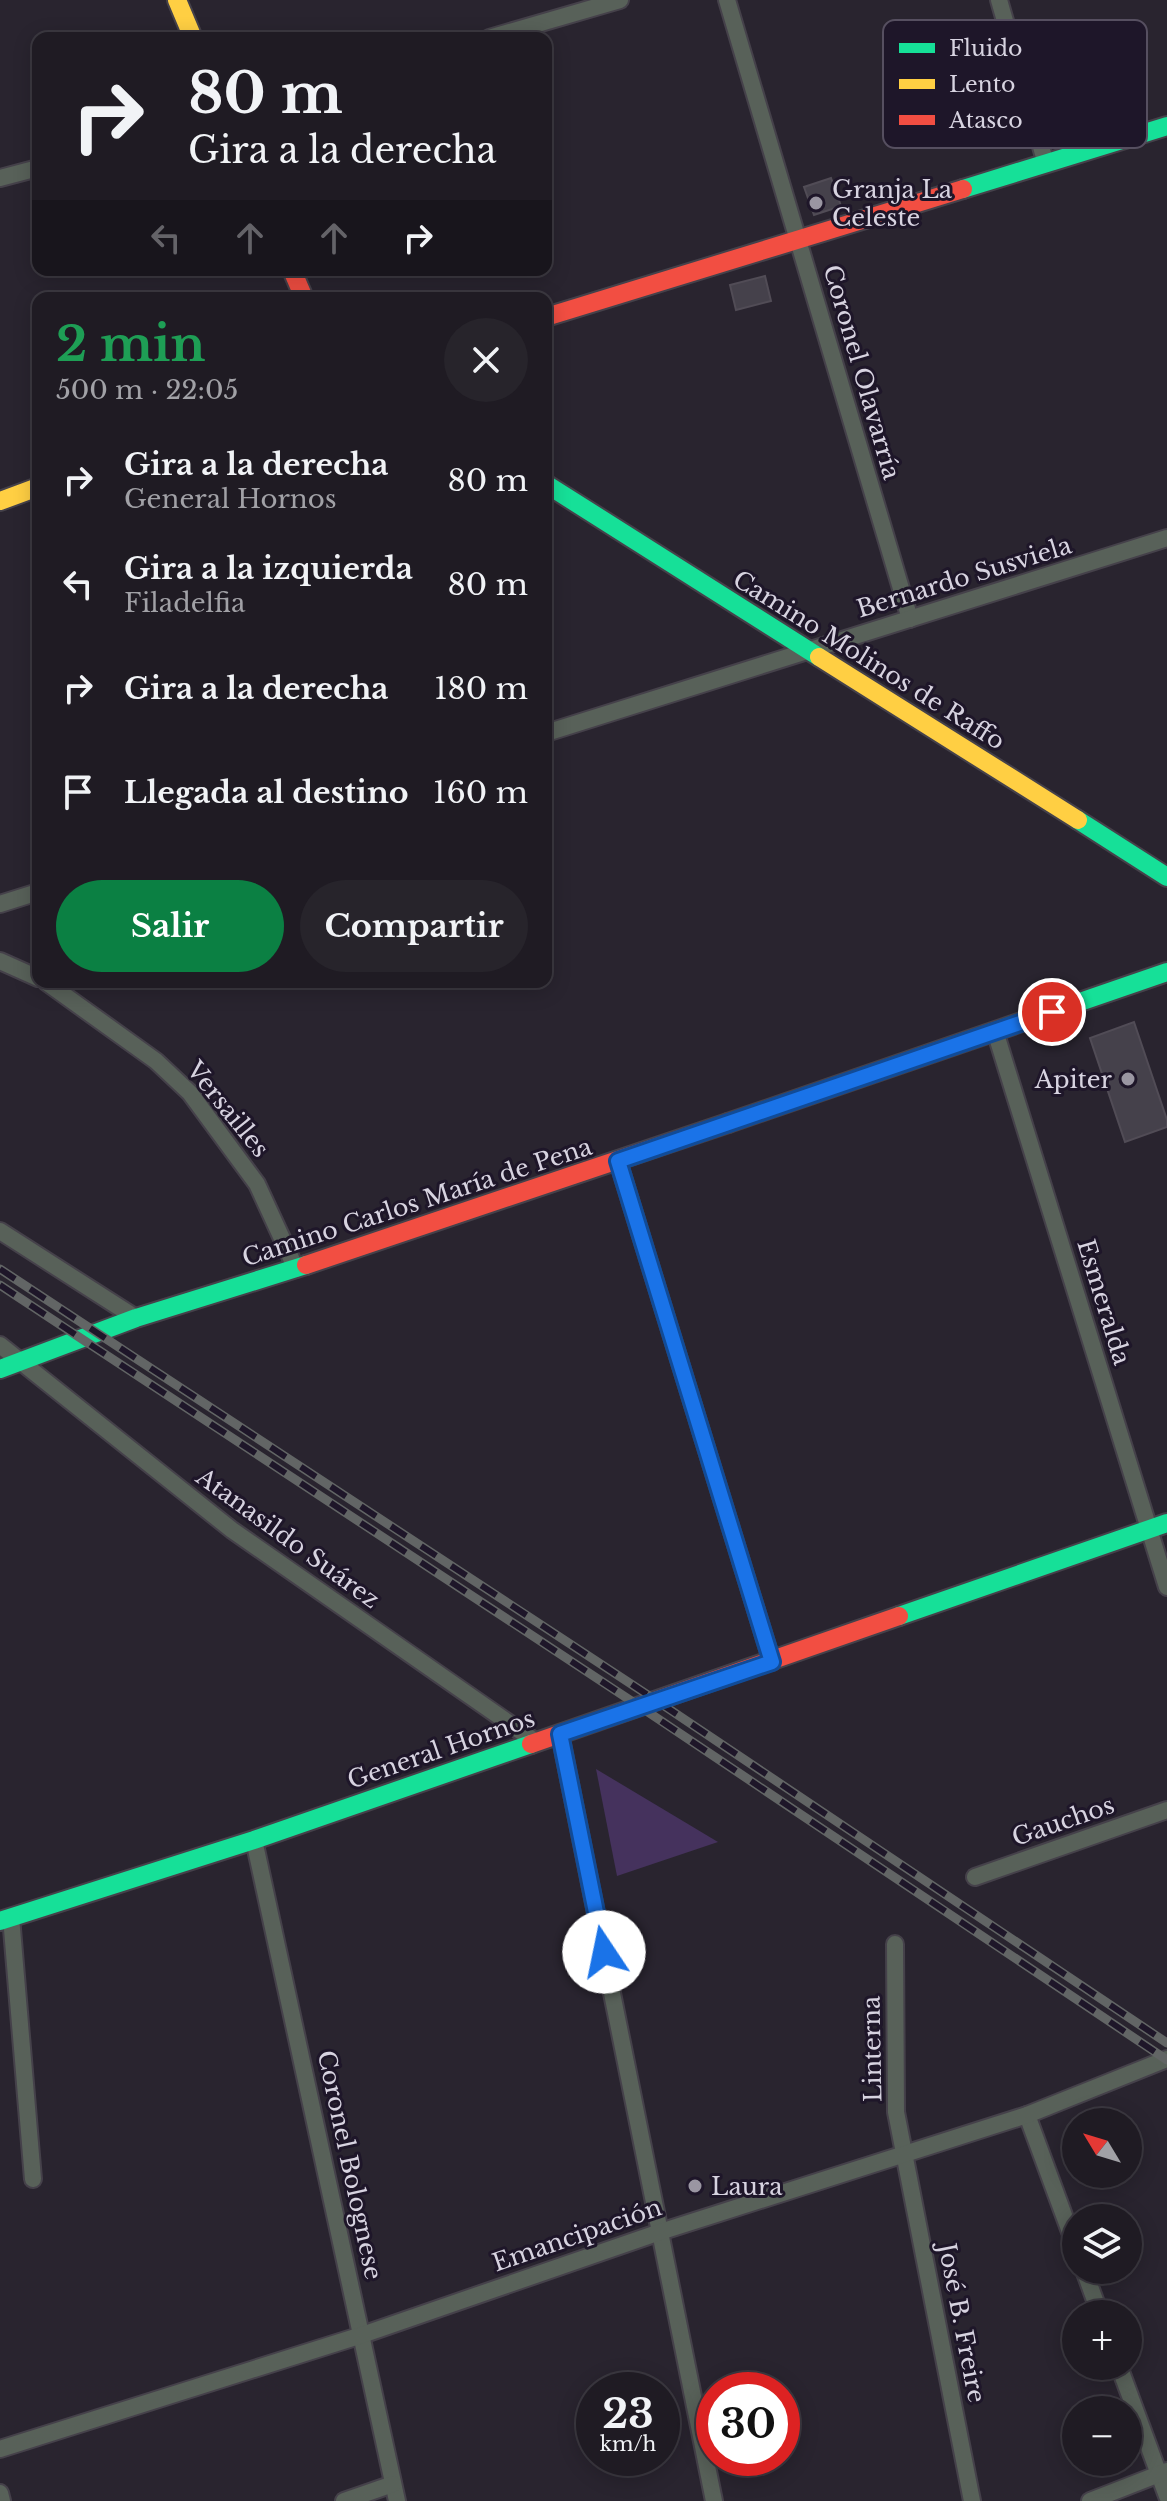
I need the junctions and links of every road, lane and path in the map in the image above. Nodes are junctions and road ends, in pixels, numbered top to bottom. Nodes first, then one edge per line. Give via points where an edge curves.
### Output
1 (177, 0) edge
2 (620, 0) edge
3 (727, 0) edge
4 (999, 0) edge
5 (1005, 20) edge
6 (190, 32) edge
7 (510, 32) edge
8 (1167, 126) edge
9 (1147, 132) edge
10 (1041, 148) edge
11 (1097, 148) edge
12 (1046, 164) junction
13 (32, 170) edge
14 (0, 178) edge
15 (798, 239) junction
16 (552, 315) edge
17 (552, 488) edge
18 (32, 489) edge
19 (0, 501) edge
20 (1167, 538) edge
21 (910, 619) junction
22 (808, 651) junction
23 (552, 731) edge
24 (1167, 877) edge
25 (32, 894) edge
26 (0, 904) edge
27 (0, 961) edge
28 (1167, 972) edge
29 (32, 975) edge
30 (54, 988) edge
31 (995, 1031) junction
32 (618, 1161) junction
33 (0, 1231) edge
34 (296, 1269) junction
35 (136, 1318) junction
36 (0, 1345) edge
37 (22, 1361) junction
38 (0, 1369) edge
39 (1158, 1526) edge
40 (1167, 1587) edge
41 (772, 1662) junction
42 (560, 1734) junction
43 (536, 1742) junction
44 (1167, 1810) edge
45 (254, 1840) junction
46 (975, 1877) dead end
47 (6, 1919) edge
48 (895, 1944) dead end
49 (1167, 2059) edge
50 (1027, 2115) junction
51 (905, 2153) junction
52 (33, 2179) dead end
53 (1062, 2210) edge
54 (660, 2232) junction
55 (362, 2335) junction
56 (1125, 2380) edge
57 (0, 2449) edge
58 (1163, 2473) edge
59 (395, 2492) edge
60 (0, 2493) edge
61 (1167, 2496) edge
62 (2, 2501) edge
63 (344, 2501) edge
64 (714, 2501) edge
65 (972, 2501) edge
66 (1090, 2501) edge

1 - 6 street
2 - 7 street
3 - 15 street, Coronel Olavarría
4 - 5 street
8 - 9 street
10 - 12 street
11 - 12 street
12 - 15 street
13 - 14 street
15 - 16 street
15 - 21 street, Coronel Olavarría
17 - 22 street, Camino Molinos de Raffo
18 - 19 street
20 - 21 street, Bernardo Susviela
21 - 22 street, Bernardo Susviela
22 - 23 street, Bernardo Susviela
22 - 24 street, Camino Molinos de Raffo
25 - 26 street
27 - 29 street
28 - 31 street, Camino Carlos María de Pena
30 - 34 street, Versailles via 156,1061 190,1093 257,1184
31 - 32 street, Camino Carlos María de Pena
31 - 39 street, Esmeralda
32 - 34 street, Camino Carlos María de Pena
32 - 41 street
33 - 35 street
34 - 35 street, Camino Carlos María de Pena
35 - 37 street, Camino Carlos María de Pena
36 - 37 street, Atanasildo Suárez
37 - 38 street, Camino Carlos María de Pena
37 - 43 street, Atanasildo Suárez via 232,1530
39 - 40 street, Esmeralda
39 - 41 street, General Hornos
41 - 42 street, General Hornos
42 - 43 street, General Hornos
42 - 54 street
43 - 45 street, General Hornos
44 - 46 street, Gauchos
45 - 47 street, General Hornos
45 - 55 street, Coronel Bolognese
47 - 52 street
48 - 51 street, Linterna via 896,2112
49 - 50 street, Emancipación
50 - 51 street, Emancipación
50 - 53 street
51 - 54 street, Emancipación
51 - 65 street, José B. Freire
54 - 55 street, Emancipación
54 - 64 street
55 - 57 street, Emancipación
55 - 59 street, Coronel Bolognese
56 - 58 street
58 - 61 street
58 - 66 street
59 - 63 street
60 - 62 street

